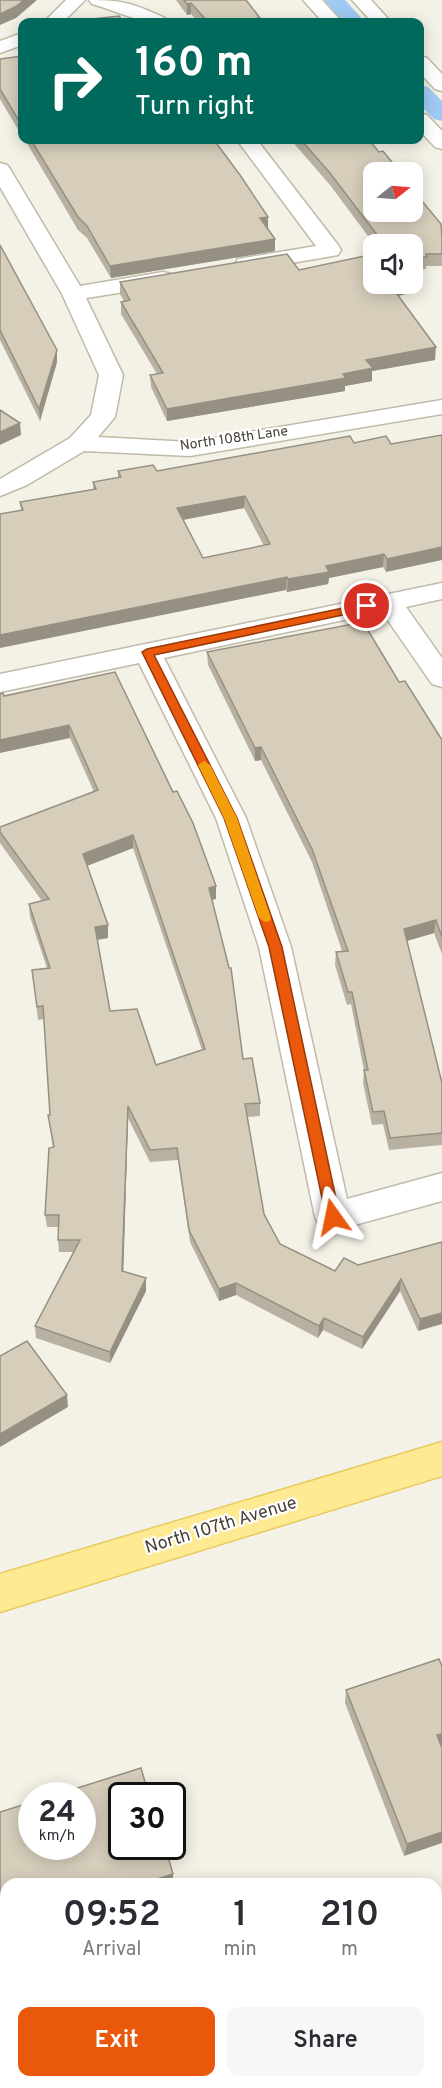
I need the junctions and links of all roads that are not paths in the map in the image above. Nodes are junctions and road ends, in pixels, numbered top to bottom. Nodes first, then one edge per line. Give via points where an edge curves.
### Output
1 (76, 0) edge
2 (98, 0) edge
3 (312, 0) edge
4 (361, 0) edge
5 (57, 18) edge
6 (150, 18) edge
7 (329, 18) edge
8 (378, 18) edge
9 (18, 40) edge
10 (0, 46) edge
11 (424, 66) edge
12 (442, 86) edge
13 (424, 123) edge
14 (442, 143) edge
15 (250, 144) edge
16 (0, 169) edge
17 (225, 268) edge
18 (178, 276) edge
19 (73, 294) junction
20 (442, 407) edge
21 (79, 443) junction
22 (0, 488) edge
23 (442, 591) edge
24 (389, 602) junction
25 (147, 652) junction
26 (442, 678) edge
27 (0, 683) edge
28 (442, 1187) edge
29 (442, 1459) edge
30 (0, 1593) edge

1 - 5 street
2 - 6 street
3 - 7 street
4 - 8 street
9 - 10 street
11 - 12 street
13 - 14 street
15 - 17 street via 330,250
16 - 19 street
18 - 19 street
19 - 21 street via 111,375 103,417
20 - 21 street, North 108th Lane via 190,449
21 - 22 street
23 - 24 street
24 - 25 street
24 - 26 street
25 - 27 street
25 - 28 street via 231,818 275,947 333,1217
29 - 30 main road, North 107th Avenue

